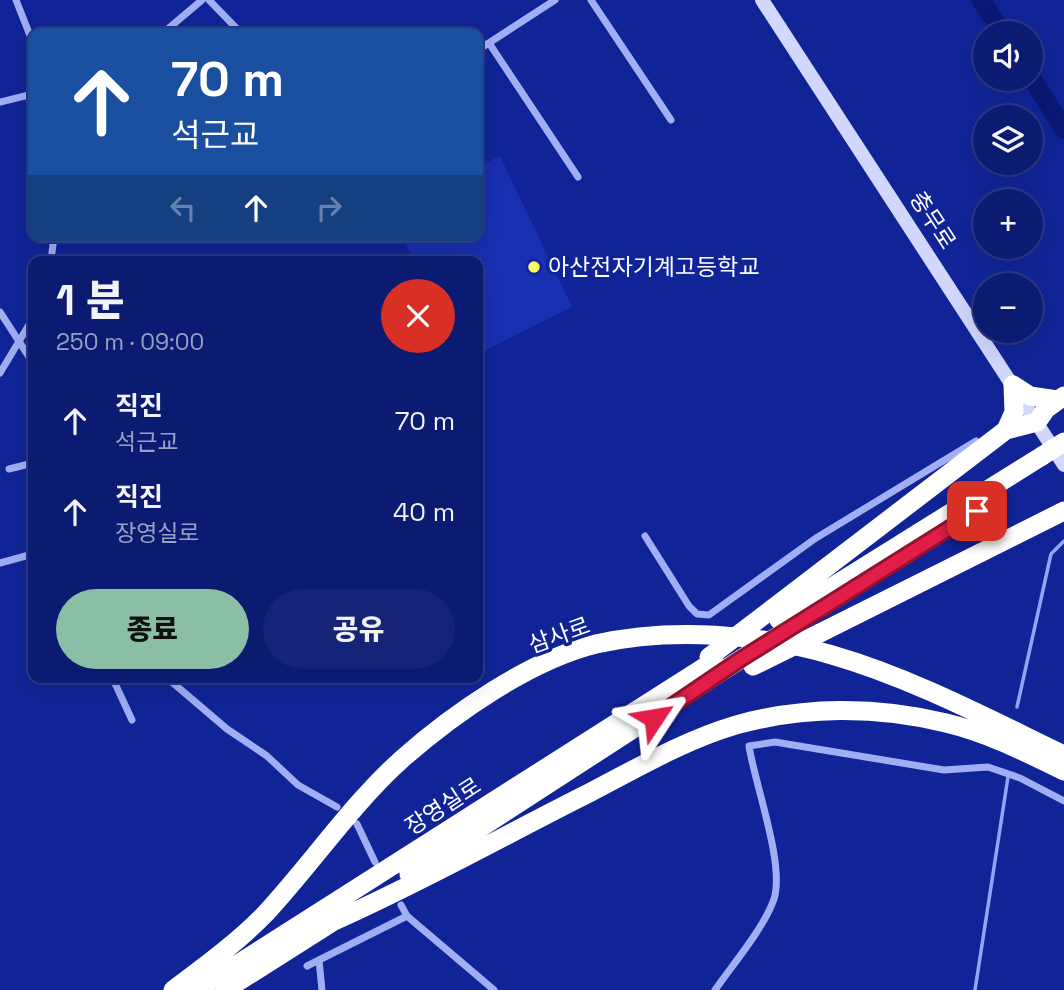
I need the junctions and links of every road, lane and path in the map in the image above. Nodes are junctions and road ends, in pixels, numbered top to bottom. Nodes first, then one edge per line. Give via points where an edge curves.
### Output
1 (16, 0) edge
2 (202, 0) edge
3 (209, 0) edge
4 (555, 0) edge
5 (591, 0) edge
6 (762, 0) edge
7 (169, 28) edge
8 (236, 28) edge
9 (28, 30) edge
10 (489, 43) junction
11 (483, 47) edge
12 (28, 95) edge
13 (0, 102) edge
14 (671, 120) dead end
15 (578, 177) dead end
16 (0, 312) edge
17 (28, 328) edge
18 (20, 343) junction
19 (28, 355) edge
20 (0, 373) edge
21 (1013, 385) junction
22 (1060, 398) edge
23 (1037, 422) junction
24 (1008, 426) junction
25 (1064, 442) edge
26 (1055, 461) edge
27 (28, 464) edge
28 (9, 469) dead end
29 (1061, 514) edge
30 (645, 536) dead end
31 (28, 555) edge
32 (0, 563) edge
33 (780, 619) junction
34 (747, 663) junction
35 (114, 683) edge
36 (173, 683) edge
37 (132, 720) dead end
38 (1064, 755) edge
39 (1064, 771) edge
40 (1064, 801) edge
41 (337, 807) dead end
42 (357, 824) dead end
43 (375, 862) dead end
44 (401, 905) dead end
45 (407, 916) junction
46 (334, 921) junction
47 (319, 960) junction
48 (307, 966) dead end
49 (173, 990) edge
50 (197, 990) edge
51 (225, 990) edge
52 (322, 990) edge
53 (494, 990) edge
54 (715, 990) edge

1 - 9 street
2 - 7 street
3 - 8 street
4 - 10 street
5 - 14 street
6 - 21 street, 충무로
10 - 11 street
10 - 15 street
12 - 13 street
16 - 18 street
17 - 18 street
18 - 19 street
18 - 20 street
21 - 22 highway via 1030,396
21 - 23 street, 충무로
21 - 24 highway via 1014,412
22 - 23 highway
23 - 24 highway
23 - 26 street, 충무로
24 - 30 street via 816,538 709,615 698,614 689,606
24 - 33 highway
25 - 26 highway, bridge
26 - 33 highway
27 - 28 street
29 - 34 highway, bridge via 820,633
31 - 32 street
33 - 34 highway, bridge
33 - 50 highway, 장영실로
34 - 46 highway, 장영실로
35 - 37 street
36 - 41 street via 298,785
38 - 49 highway, 삼사로 via 909,683 834,655 785,643 676,636 596,645 520,676 402,759 336,828 265,914
39 - 46 highway via 998,739 921,718 855,710 796,713 734,726 648,762 405,890
40 - 54 street via 988,767 944,770 775,742 749,746 776,890 771,907
42 - 43 street
44 - 45 street
45 - 47 street
45 - 53 street
46 - 51 highway, 장영실로
47 - 48 street
47 - 52 street

